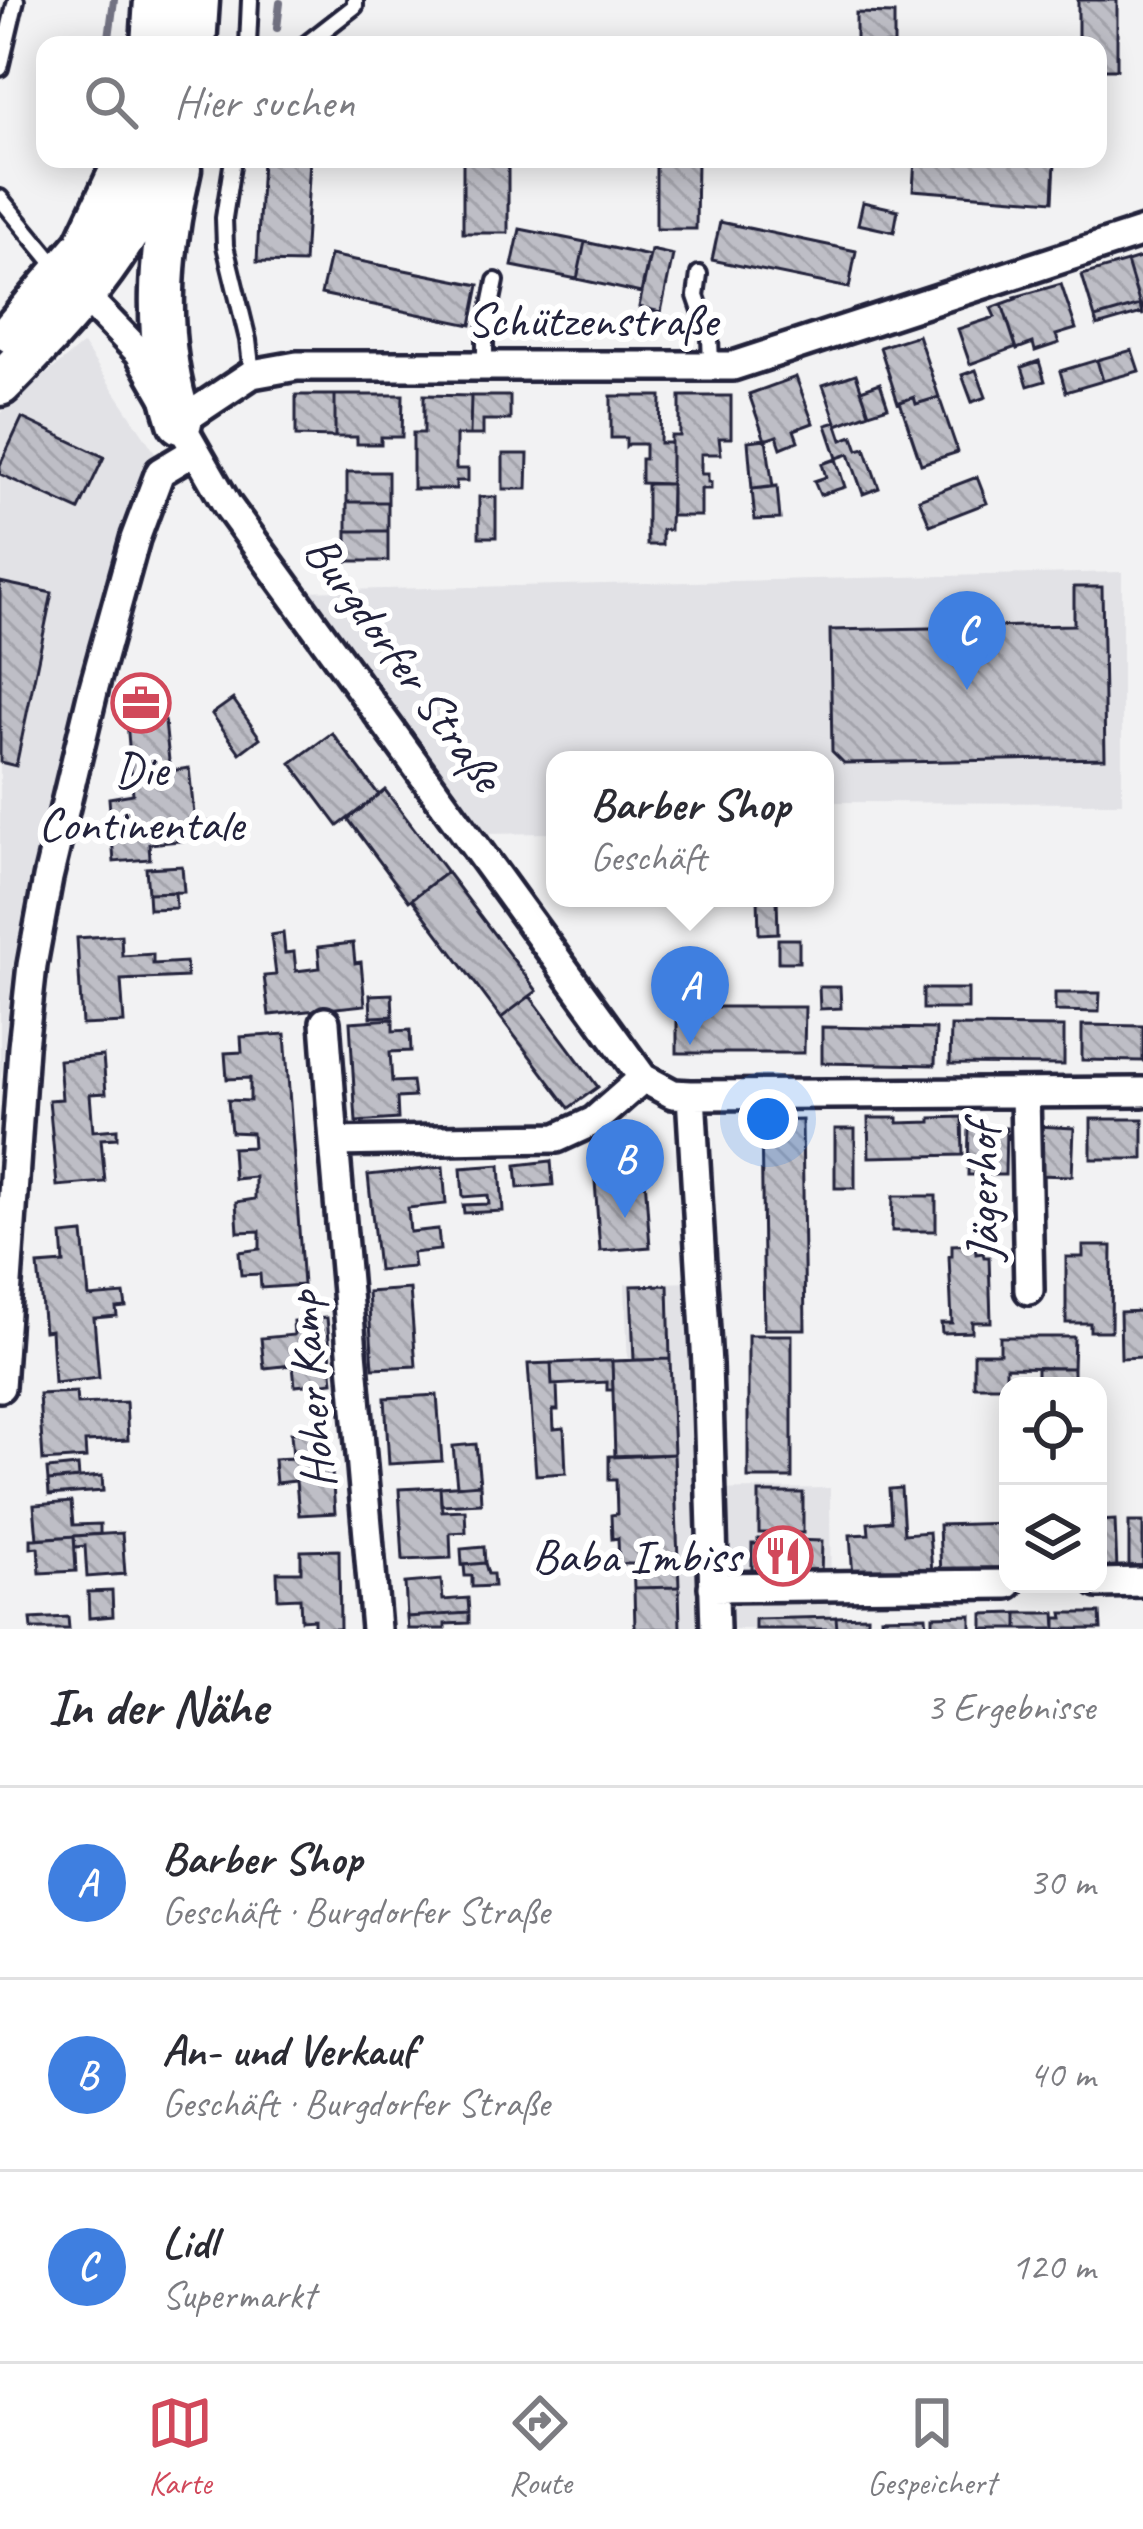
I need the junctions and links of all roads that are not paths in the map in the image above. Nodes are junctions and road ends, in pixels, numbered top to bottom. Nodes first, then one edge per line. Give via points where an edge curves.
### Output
1 (16, 0) edge
2 (156, 0) edge
3 (197, 0) edge
4 (250, 0) edge
5 (355, 0) edge
6 (154, 36) edge
7 (195, 36) edge
8 (248, 36) edge
9 (317, 36) edge
10 (0, 68) edge
11 (123, 168) edge
12 (159, 168) edge
13 (179, 168) edge
14 (232, 168) edge
15 (0, 198) edge
16 (1143, 232) edge
17 (699, 274) dead end
18 (496, 281) dead end
19 (74, 286) junction
20 (0, 348) edge
21 (485, 365) junction
22 (711, 366) junction
23 (252, 374) junction
24 (0, 385) edge
25 (187, 436) junction
26 (325, 1022) dead end
27 (643, 1078) junction
28 (1143, 1092) edge
29 (1025, 1093) junction
30 (691, 1095) junction
31 (334, 1142) junction
32 (8, 1157) edge
33 (1029, 1290) dead end
34 (0, 1387) edge
35 (1107, 1582) edge
36 (1143, 1582) edge
37 (999, 1584) edge
38 (713, 1588) junction
39 (376, 1629) edge
40 (715, 1629) edge

1 - 10 lane
2 - 6 main road
3 - 7 main road
4 - 8 lane
5 - 9 lane
11 - 19 main road
12 - 19 main road via 113,256
13 - 25 main road via 161,285 169,388
14 - 23 lane via 225,246
15 - 19 lane
16 - 22 street, Schützenstraße via 734,366
17 - 22 lane via 695,296
18 - 21 lane
19 - 20 main road
19 - 24 main road
19 - 25 street, Burgdorfer Straße via 140,352
21 - 22 street, Schützenstraße
21 - 23 street, Schützenstraße via 297,366
23 - 25 street, Schützenstraße
25 - 27 street, Burgdorfer Straße via 240,524
25 - 32 street, Schützenstraße via 160,472 94,687 32,965
26 - 31 street, Hoher Kamp
27 - 30 street
27 - 31 street via 594,1121 557,1138
28 - 29 street
29 - 30 street
29 - 33 street, Jägerhof
30 - 38 street
31 - 39 street, Hoher Kamp
32 - 34 street, Schützenstraße
35 - 36 street
37 - 38 street
38 - 40 street

